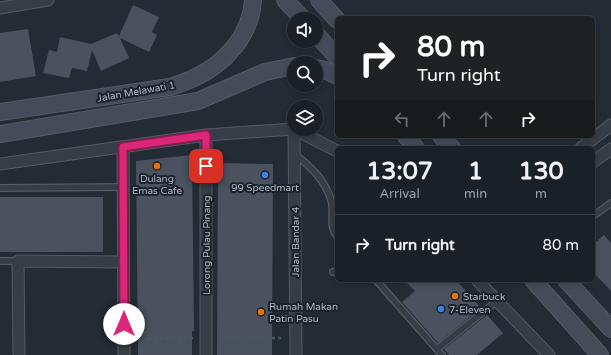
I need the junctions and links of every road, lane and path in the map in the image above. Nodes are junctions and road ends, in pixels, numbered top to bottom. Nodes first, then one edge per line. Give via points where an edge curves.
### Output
1 (48, 0) edge
2 (253, 0) edge
3 (285, 0) edge
4 (319, 0) edge
5 (0, 8) edge
6 (296, 12) edge
7 (335, 18) edge
8 (323, 42) edge
9 (335, 55) edge
10 (287, 67) edge
11 (323, 70) edge
12 (335, 75) edge
13 (0, 112) edge
14 (611, 125) edge
15 (287, 129) edge
16 (0, 134) edge
17 (206, 135) junction
18 (294, 136) edge
19 (308, 136) edge
20 (595, 137) edge
21 (408, 138) edge
22 (443, 138) edge
23 (594, 138) edge
24 (414, 146) edge
25 (450, 146) edge
26 (584, 146) edge
27 (123, 147) junction
28 (611, 149) edge
29 (335, 150) edge
30 (294, 154) junction
31 (595, 161) edge
32 (0, 164) edge
33 (123, 187) junction
34 (0, 188) edge
35 (611, 203) edge
36 (595, 215) edge
37 (335, 234) edge
38 (0, 261) edge
39 (18, 261) junction
40 (123, 262) junction
41 (378, 282) edge
42 (479, 282) edge
43 (535, 282) edge
44 (568, 282) edge
45 (497, 301) junction
46 (611, 330) edge
47 (437, 349) junction
48 (19, 355) edge
49 (124, 355) edge
50 (206, 355) edge
51 (296, 355) edge
52 (442, 355) edge
53 (550, 355) edge
54 (600, 355) edge

1 - 5 street
2 - 13 street, Jalan Melawati 1 via 246,29 239,42 215,65 194,78 170,87
3 - 6 street
4 - 7 street
8 - 9 street
10 - 16 street, Jalan Melawati 1 via 265,72 198,101
11 - 12 street
14 - 20 street
15 - 17 street
17 - 27 street
17 - 50 street, Lorong Pulau Pinang
18 - 30 street, Jalan Bandar 4
19 - 29 street
21 - 24 street
22 - 25 street
23 - 26 street
27 - 32 street
27 - 33 street
28 - 31 street
30 - 37 lane via 321,177 332,200
30 - 51 street, Jalan Bandar 4
33 - 34 lane
33 - 40 street
35 - 36 lane
38 - 39 lane
39 - 40 street
39 - 48 street
40 - 49 street
41 - 47 lane
42 - 45 street
43 - 54 street
44 - 46 street
45 - 47 lane
45 - 53 street
47 - 52 lane

